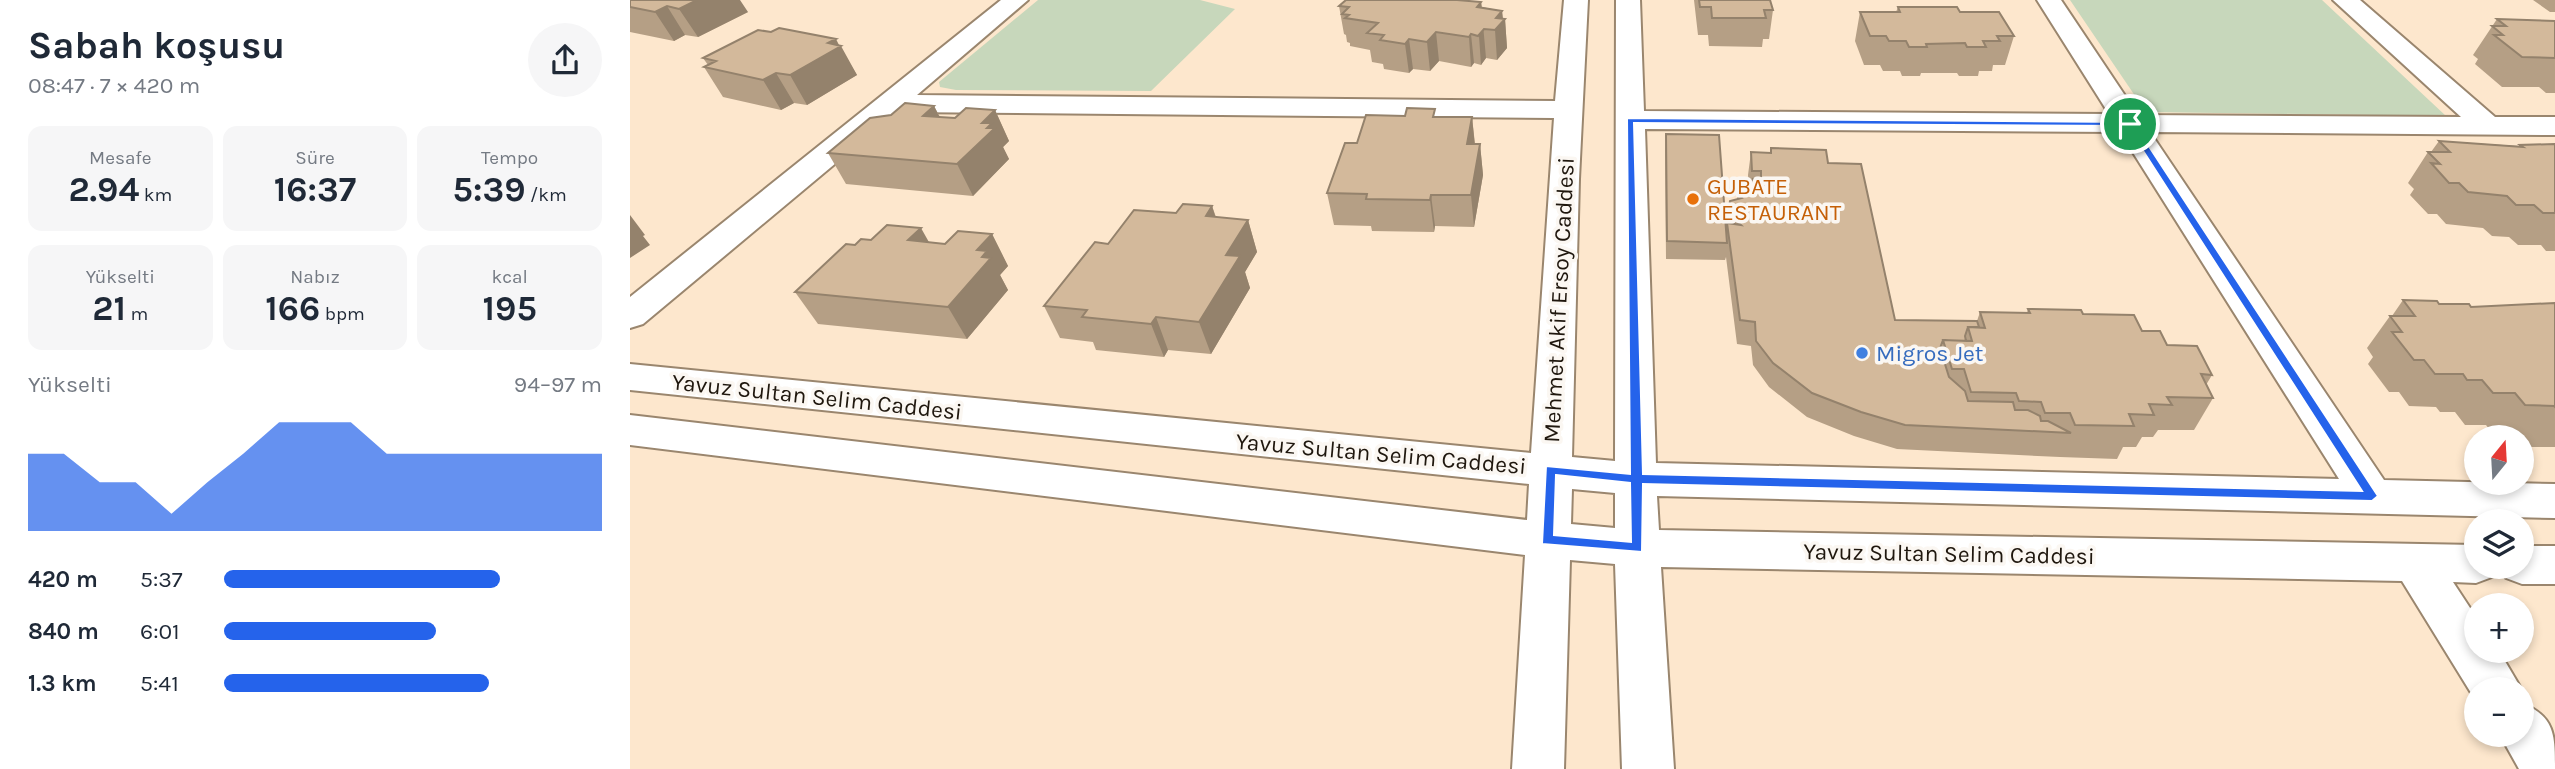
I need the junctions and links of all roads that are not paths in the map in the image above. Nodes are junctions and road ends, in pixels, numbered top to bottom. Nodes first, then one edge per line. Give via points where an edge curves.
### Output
1 (1016, 0) edge
2 (1576, 0) edge
3 (1628, 0) edge
4 (2049, 0) edge
5 (2345, 0) edge
6 (890, 103) junction
7 (1569, 110) junction
8 (1630, 120) junction
9 (2130, 124) junction
10 (2487, 125) junction
11 (2555, 126) edge
12 (630, 316) edge
13 (630, 377) edge
14 (634, 435) edge
15 (1550, 470) junction
16 (1637, 479) junction
17 (2372, 496) junction
18 (2555, 501) edge
19 (1547, 540) junction
20 (1637, 548) junction
21 (2415, 563) junction
22 (2464, 564) edge
23 (2534, 565) edge
24 (2555, 565) edge
25 (2489, 677) edge
26 (2534, 746) edge
27 (1538, 769) edge
28 (1648, 769) edge
29 (2549, 769) edge

1 - 6 street
2 - 7 street, Mehmet Akif Ersoy Caddesi
3 - 8 street
4 - 9 street
5 - 10 street
6 - 7 street
6 - 12 street
7 - 15 street, Mehmet Akif Ersoy Caddesi
8 - 9 street
8 - 16 street
9 - 10 street
9 - 17 street
10 - 11 street
13 - 15 street, Yavuz Sultan Selim Caddesi
14 - 19 street, Yavuz Sultan Selim Caddesi
15 - 16 street, Yavuz Sultan Selim Caddesi
15 - 19 street, Mehmet Akif Ersoy Caddesi
16 - 17 street, Yavuz Sultan Selim Caddesi
16 - 20 street
17 - 18 street, Yavuz Sultan Selim Caddesi
19 - 20 street, Yavuz Sultan Selim Caddesi
19 - 27 street, Mehmet Akif Ersoy Caddesi
20 - 21 street, Yavuz Sultan Selim Caddesi
20 - 28 street
21 - 22 street, Yavuz Sultan Selim Caddesi
21 - 25 street
23 - 24 street
26 - 29 street

